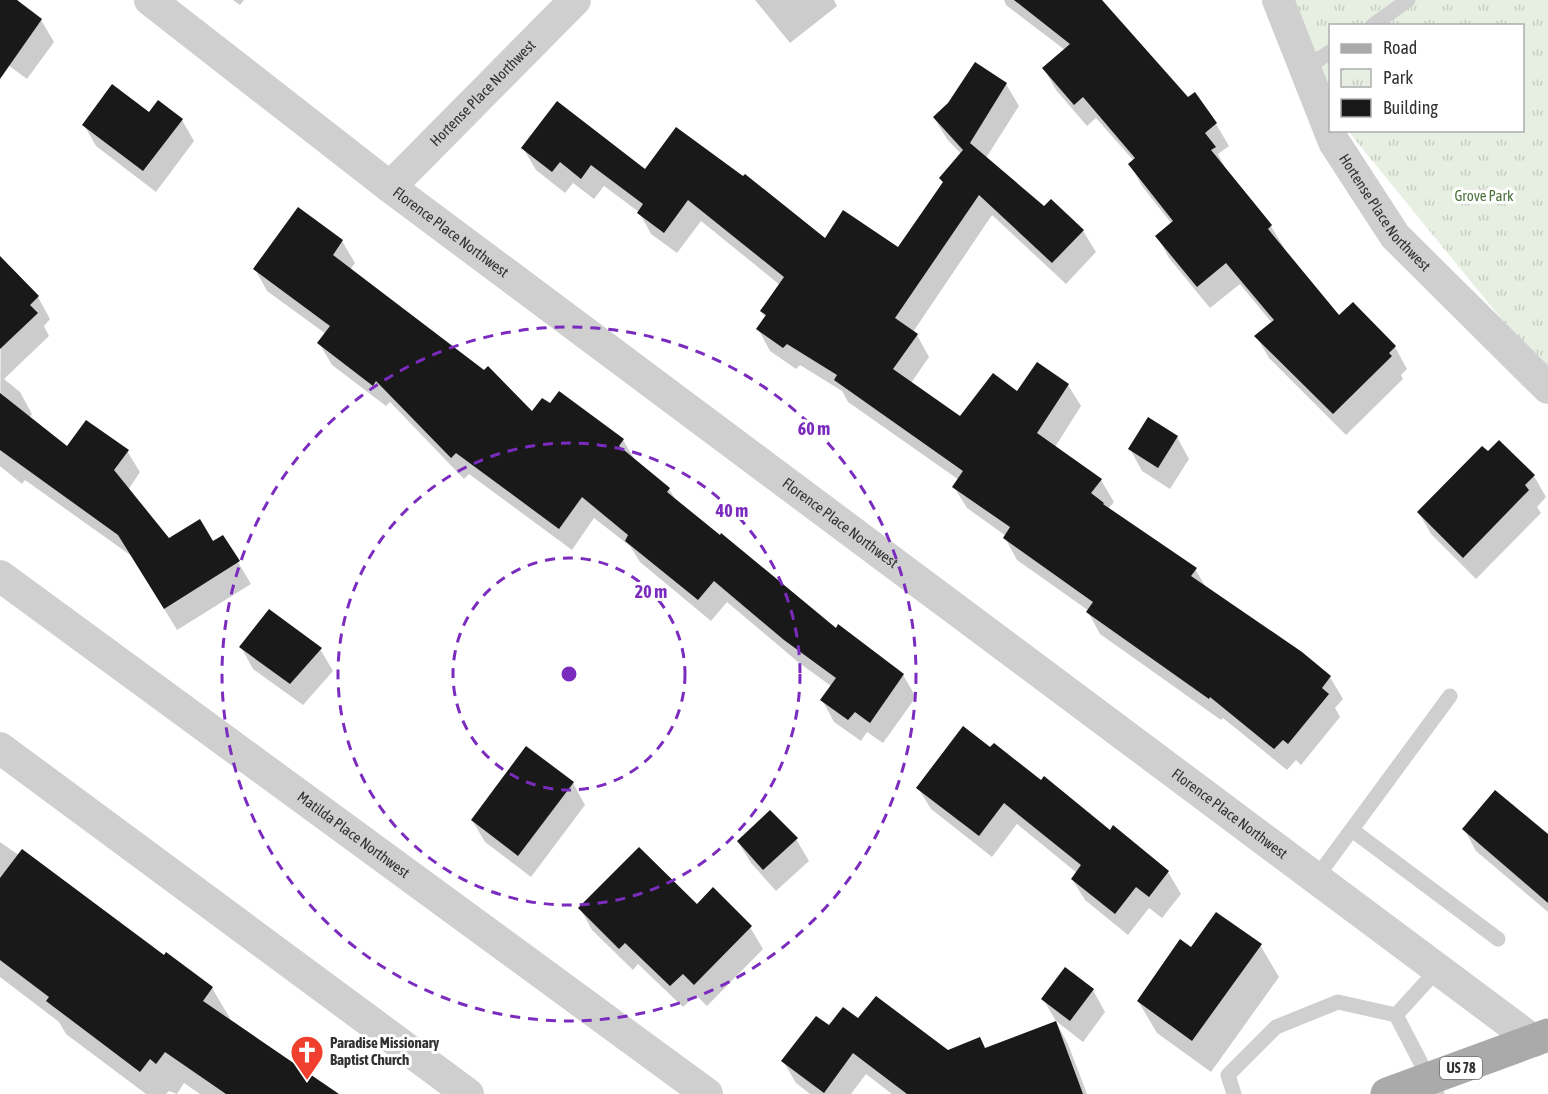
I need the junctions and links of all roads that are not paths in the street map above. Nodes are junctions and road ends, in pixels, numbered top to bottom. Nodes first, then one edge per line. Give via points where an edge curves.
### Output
1 (150, 0) edge
2 (575, 0) edge
3 (1278, 0) edge
4 (1408, 0) edge
5 (1375, 24) edge
6 (1318, 60) edge
7 (1329, 113) edge
8 (1333, 132) edge
9 (390, 187) junction
10 (1548, 388) edge
11 (0, 576) edge
12 (1450, 696) dead end
13 (0, 748) edge
14 (1352, 830) junction
15 (1316, 878) junction
16 (1498, 939) dead end
17 (1438, 969) junction
18 (1396, 1015) junction
19 (1541, 1038) edge
20 (1433, 1086) edge
21 (468, 1094) edge
22 (706, 1094) edge
23 (1234, 1094) edge
24 (1388, 1094) edge

1 - 9 street, Florence Place Northwest
2 - 9 street, Hortense Place Northwest
3 - 6 street, Hortense Place Northwest
4 - 5 lane
6 - 7 street, Hortense Place Northwest
8 - 10 street, Hortense Place Northwest via 1335,142 1395,236
9 - 15 street, Florence Place Northwest
11 - 22 street, Matilda Place Northwest
12 - 14 lane
13 - 21 street
14 - 15 lane
14 - 16 lane
15 - 17 street, Florence Place Northwest
17 - 18 lane
17 - 19 street, Florence Place Northwest
18 - 20 lane
18 - 23 lane via 1338,1002 1276,1027 1228,1075
19 - 20 main road, US 78
20 - 24 main road, US 78

